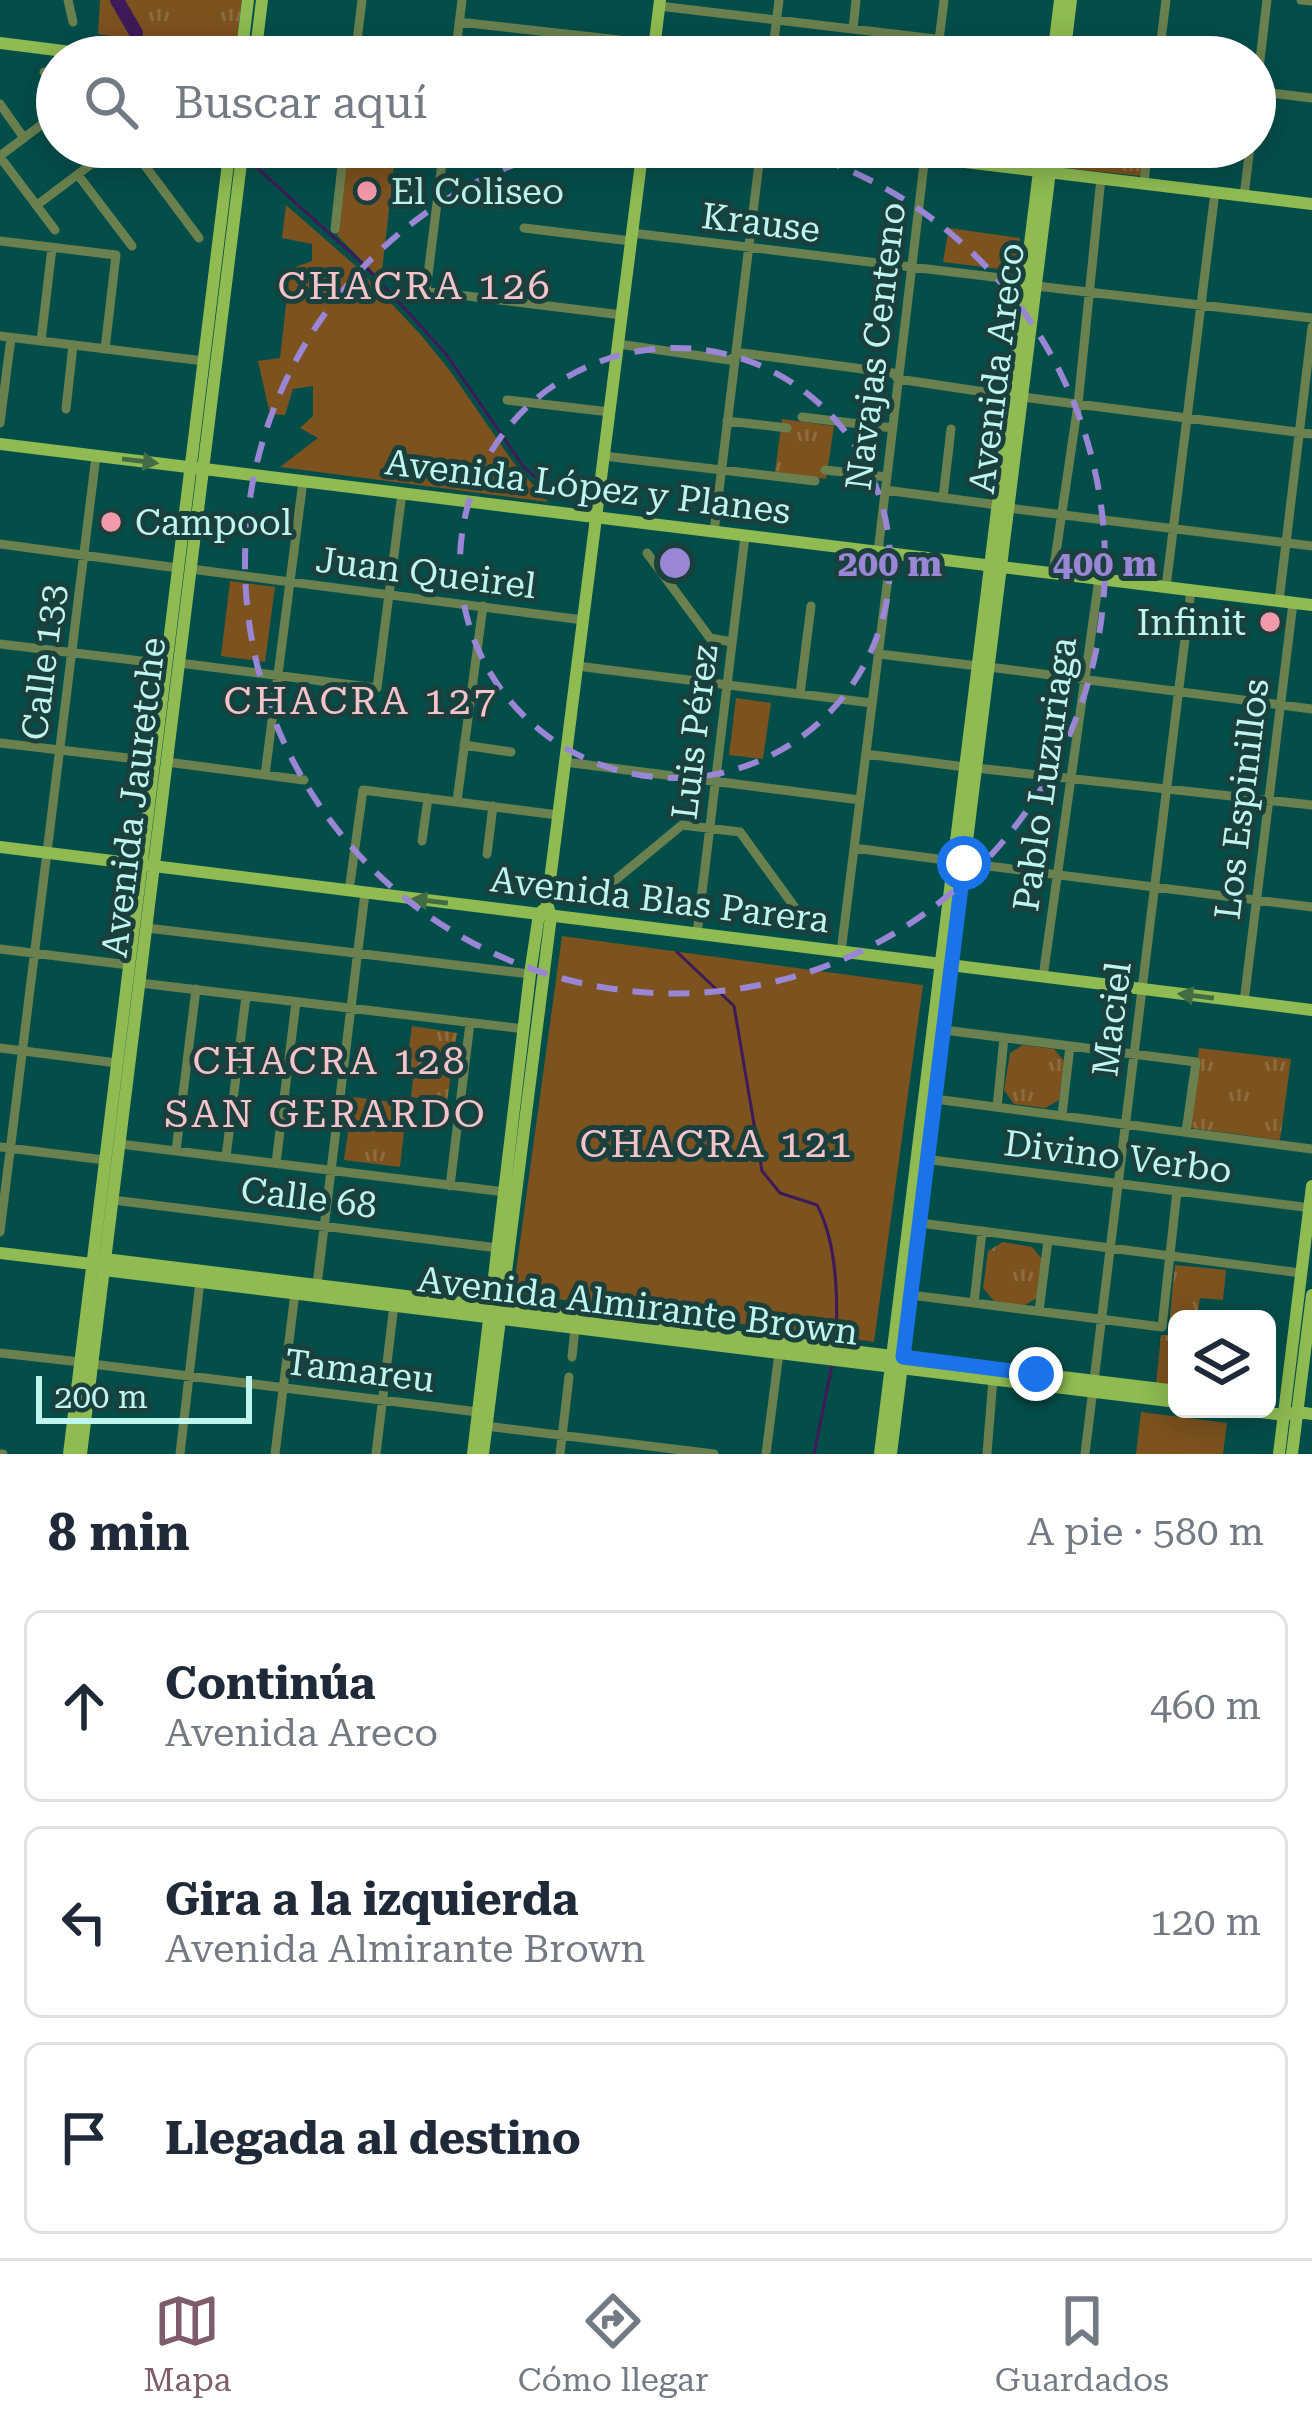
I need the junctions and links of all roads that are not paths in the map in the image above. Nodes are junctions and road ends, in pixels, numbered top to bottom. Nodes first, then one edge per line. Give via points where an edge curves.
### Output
1 (68, 0) edge
2 (248, 0) edge
3 (262, 0) edge
4 (362, 0) edge
5 (462, 0) edge
6 (779, 0) edge
7 (856, 0) edge
8 (944, 0) edge
9 (1060, 0) edge
10 (1071, 0) edge
11 (1166, 0) edge
12 (1267, 0) edge
13 (1300, 0) edge
14 (1312, 2) edge
15 (659, 3) edge
16 (776, 20) junction
17 (73, 22) dead end
18 (459, 22) junction
19 (853, 29) junction
20 (244, 36) edge
21 (258, 36) edge
22 (358, 36) edge
23 (457, 36) edge
24 (553, 36) edge
25 (656, 36) edge
26 (774, 36) edge
27 (913, 36) edge
28 (939, 36) edge
29 (1058, 36) edge
30 (1062, 36) edge
31 (1162, 36) edge
32 (1263, 36) edge
33 (0, 44) edge
34 (36, 48) edge
35 (1276, 94) edge
36 (1312, 98) edge
37 (0, 104) edge
38 (36, 129) edge
39 (24, 138) junction
40 (0, 156) edge
41 (86, 168) edge
42 (147, 168) edge
43 (227, 168) edge
44 (240, 168) edge
45 (342, 168) edge
46 (441, 168) edge
47 (640, 168) edge
48 (758, 168) edge
49 (924, 168) edge
50 (1026, 168) edge
51 (1045, 168) edge
52 (1046, 168) edge
53 (1146, 168) edge
54 (1247, 168) edge
55 (1045, 171) junction
56 (78, 175) junction
57 (1101, 178) junction
58 (1144, 184) junction
59 (1215, 192) junction
60 (1244, 196) junction
61 (1312, 204) edge
62 (37, 205) junction
63 (524, 228) dead end
64 (335, 229) dead end
65 (56, 230) dead end
66 (632, 237) junction
67 (199, 238) dead end
68 (0, 241) edge
69 (131, 247) dead end
70 (749, 247) junction
71 (52, 248) junction
72 (912, 267) junction
73 (1031, 284) junction
74 (1090, 292) junction
75 (1202, 305) junction
76 (622, 315) junction
77 (1312, 322) edge
78 (5, 337) edge
79 (41, 341) junction
80 (618, 344) junction
81 (73, 345) junction
82 (105, 349) junction
83 (736, 356) junction
84 (204, 361) junction
85 (898, 379) junction
86 (1017, 396) junction
87 (507, 400) dead end
88 (1078, 404) junction
89 (66, 409) dead end
90 (610, 412) junction
91 (802, 417) dead end
92 (1187, 418) junction
93 (728, 422) junction
94 (0, 423) edge
95 (787, 428) dead end
96 (893, 428) junction
97 (951, 429) dead end
98 (1299, 432) junction
99 (1312, 434) edge
100 (0, 444) edge
101 (96, 455) junction
102 (604, 456) junction
103 (197, 468) junction
104 (722, 470) junction
105 (826, 470) dead end
106 (887, 477) junction
107 (303, 481) junction
108 (814, 482) dead end
109 (885, 490) junction
110 (402, 493) junction
111 (943, 498) junction
112 (1003, 507) junction
113 (1062, 514) junction
114 (597, 518) junction
115 (1174, 529) junction
116 (714, 532) junction
117 (746, 536) junction
118 (1286, 543) junction
119 (0, 544) edge
120 (1312, 546) edge
121 (885, 552) junction
122 (647, 553) dead end
123 (84, 557) junction
124 (996, 566) junction
125 (185, 568) junction
126 (1053, 573) junction
127 (1099, 579) junction
128 (290, 582) junction
129 (1166, 587) junction
130 (1191, 590) junction
131 (389, 595) junction
132 (1286, 602) junction
133 (1312, 605) edge
134 (483, 606) junction
135 (811, 606) dead end
136 (583, 620) junction
137 (732, 642) junction
138 (0, 644) edge
139 (72, 653) junction
140 (879, 654) junction
141 (173, 664) junction
142 (577, 666) junction
143 (983, 667) junction
144 (278, 676) junction
145 (1084, 679) junction
146 (727, 685) junction
147 (1178, 692) junction
148 (800, 694) junction
149 (872, 703) junction
150 (1280, 705) junction
151 (1312, 709) edge
152 (0, 742) edge
153 (464, 745) junction
154 (60, 750) junction
155 (511, 752) dead end
156 (866, 754) junction
157 (161, 762) junction
158 (565, 762) junction
159 (971, 767) junction
160 (265, 775) junction
161 (1071, 778) junction
162 (304, 780) dead end
163 (716, 781) junction
164 (1166, 789) junction
165 (428, 798) junction
166 (860, 800) junction
167 (1268, 800) junction
168 (457, 801) junction
169 (1312, 805) edge
170 (494, 806) junction
171 (558, 815) junction
172 (710, 827) junction
173 (422, 841) dead end
174 (0, 848) edge
175 (854, 848) junction
176 (47, 853) junction
177 (487, 854) dead end
178 (959, 862) junction
179 (148, 866) junction
180 (1057, 874) junction
181 (1154, 887) junction
182 (349, 891) junction
183 (602, 891) dead end
184 (365, 893) junction
185 (1256, 900) junction
186 (1312, 907) edge
187 (546, 912) junction
188 (804, 920) dead end
189 (146, 928) junction
190 (697, 934) junction
191 (0, 949) edge
192 (841, 952) junction
193 (34, 953) junction
194 (358, 953) junction
195 (129, 965) junction
196 (946, 965) junction
197 (530, 974) junction
198 (1043, 977) junction
199 (140, 983) junction
200 (196, 989) junction
201 (1142, 989) junction
202 (246, 996) junction
203 (296, 1002) junction
204 (1244, 1002) junction
205 (351, 1008) junction
206 (1312, 1010) edge
207 (470, 1023) junction
208 (524, 1029) junction
209 (944, 1030) junction
210 (1004, 1037) junction
211 (1070, 1046) junction
212 (0, 1048) edge
213 (22, 1051) junction
214 (1134, 1054) junction
215 (117, 1063) junction
216 (935, 1099) junction
217 (997, 1107) junction
218 (1062, 1115) junction
219 (1125, 1124) junction
220 (1186, 1132) junction
221 (120, 1144) junction
222 (5, 1148) edge
223 (1312, 1149) edge
224 (176, 1151) junction
225 (226, 1157) junction
226 (922, 1159) junction
227 (105, 1160) junction
228 (276, 1163) junction
229 (332, 1170) junction
230 (1118, 1184) junction
231 (450, 1186) junction
232 (1312, 1186) edge
233 (1177, 1191) junction
234 (505, 1192) junction
235 (113, 1200) junction
236 (1311, 1208) edge
237 (920, 1223) junction
238 (325, 1226) junction
239 (0, 1232) edge
240 (982, 1232) junction
241 (1048, 1240) junction
242 (498, 1248) junction
243 (1110, 1248) junction
244 (0, 1253) edge
245 (1169, 1256) junction
246 (101, 1264) junction
247 (1301, 1273) junction
248 (200, 1282) junction
249 (317, 1285) junction
250 (295, 1293) junction
251 (911, 1295) junction
252 (1312, 1295) edge
253 (974, 1303) junction
254 (394, 1305) junction
255 (1039, 1311) junction
256 (495, 1312) junction
257 (1101, 1319) junction
258 (575, 1328) junction
259 (1309, 1344) edge
260 (0, 1353) edge
261 (779, 1353) junction
262 (572, 1357) dead end
263 (897, 1362) junction
264 (86, 1364) junction
265 (190, 1376) junction
266 (569, 1376) dead end
267 (993, 1379) junction
268 (1093, 1386) junction
269 (283, 1388) junction
270 (1168, 1390) edge
271 (382, 1400) junction
272 (1168, 1400) edge
273 (1294, 1411) edge
274 (478, 1412) junction
275 (486, 1426) junction
276 (562, 1436) junction
277 (654, 1450) edge
278 (69, 1454) edge
279 (81, 1454) edge
280 (180, 1454) edge
281 (275, 1454) edge
282 (376, 1454) edge
283 (473, 1454) edge
284 (483, 1454) edge
285 (560, 1454) edge
286 (714, 1454) edge
287 (766, 1454) edge
288 (880, 1454) edge
289 (891, 1454) edge
290 (987, 1454) edge
291 (1085, 1454) edge
292 (1279, 1454) edge
293 (1292, 1454) edge

1 - 17 street
2 - 20 main road
3 - 21 main road
4 - 22 street
5 - 18 street
6 - 16 street
7 - 19 street
8 - 28 street
9 - 29 main road
10 - 30 main road
11 - 31 street
12 - 32 street
13 - 14 street
15 - 16 street
15 - 25 main road
16 - 19 street
16 - 26 street
18 - 23 street
18 - 24 street
19 - 27 street
33 - 34 main road
35 - 36 street
37 - 39 street
38 - 39 street
39 - 40 street
40 - 62 street
41 - 56 street
42 - 67 street
43 - 84 main road, Avenida Jauretche
44 - 103 main road, Avenida Jauretche
45 - 64 street
46 - 76 street via 426,291
47 - 66 main road
48 - 70 street
49 - 72 street, Navajas Centeno
50 - 55 main road
51 - 55 main road, Avenida Areco
52 - 55 main road, Avenida Areco
53 - 58 street
54 - 60 street
55 - 57 main road
55 - 73 main road, Avenida Areco
56 - 62 street
56 - 69 street
57 - 58 main road
57 - 74 street
58 - 59 main road
59 - 60 main road
59 - 75 street
60 - 61 main road
62 - 65 street
63 - 66 street, Krause
66 - 70 street, Krause
66 - 76 main road
68 - 71 street
70 - 72 street, Krause
70 - 83 street
71 - 79 street
71 - 82 street via 116,255
72 - 73 street, Krause
72 - 85 street, Navajas Centeno
73 - 74 street, Krause
73 - 86 main road, Avenida Areco
74 - 75 street, Krause
74 - 88 street
75 - 77 street, Krause
75 - 92 street
76 - 80 main road
77 - 98 street, Los Espinillos
78 - 79 street
78 - 94 street
79 - 81 street
80 - 83 street
80 - 90 main road
81 - 82 street
81 - 89 street
82 - 84 street
83 - 85 street
83 - 93 street
84 - 103 main road, Avenida Jauretche
85 - 86 street
85 - 96 street, Navajas Centeno
86 - 88 street
86 - 112 main road, Avenida Areco
87 - 90 street
88 - 92 street
88 - 113 street
90 - 102 main road
91 - 96 street
92 - 98 street
92 - 115 street
93 - 95 street
93 - 104 street
96 - 106 street, Navajas Centeno
97 - 111 street
98 - 99 street
98 - 118 street, Los Espinillos
100 - 101 main road, Avenida López y Planes
101 -> 103 main road, Avenida López y Planes
101 - 123 street, Calle 133
102 - 104 street
102 - 114 main road
103 - 107 main road, Avenida López y Planes
103 - 125 main road, Avenida Jauretche
104 - 108 street
104 - 116 street
105 - 106 street
106 - 109 street, Navajas Centeno
107 - 110 main road, Avenida López y Planes
107 - 128 street
109 - 111 street
109 - 121 street, Navajas Centeno
110 - 114 main road, Avenida López y Planes
110 - 131 street
111 - 112 street
112 - 113 street
112 - 124 main road, Avenida Areco
113 - 115 street
113 - 126 street
114 - 116 main road, Avenida López y Planes
114 - 136 main road
115 - 118 street
115 - 129 street
116 - 117 main road, Avenida López y Planes
117 - 121 main road, Avenida López y Planes
117 - 137 street, Luis Pérez
118 - 120 street
118 - 132 street, Los Espinillos
119 - 123 street, Juan Queirel
121 - 124 main road, Avenida López y Planes
121 - 140 street, Navajas Centeno
122 - 137 street via 710,638
123 - 125 street, Juan Queirel
123 - 139 street, Calle 133
124 - 126 main road, Avenida López y Planes
124 - 143 main road, Avenida Areco
125 - 128 street, Juan Queirel
125 - 141 main road, Avenida Jauretche
126 - 127 main road, Avenida López y Planes
127 - 129 main road, Avenida López y Planes
127 - 145 street, Pablo Luzuriaga
128 - 131 street, Juan Queirel
128 - 144 street
129 - 130 main road, Avenida López y Planes
130 - 132 main road, Avenida López y Planes
130 - 147 street, Maciel
131 - 134 street, Juan Queirel
131 - 144 street via 377,688
132 - 133 main road, Avenida López y Planes
132 - 150 street, Los Espinillos
134 - 136 street, Juan Queirel
134 - 153 street
135 - 148 street
136 - 142 main road
137 - 146 street, Luis Pérez
138 - 139 street
139 - 141 street
139 - 154 street, Calle 133
140 - 143 street
140 - 149 street, Navajas Centeno
141 - 144 street
141 - 157 main road, Avenida Jauretche
142 - 146 street
142 - 158 main road
143 - 145 street
143 - 159 main road, Avenida Areco
144 - 160 street
145 - 147 street
145 - 161 street, Pablo Luzuriaga
146 - 148 street
146 - 163 street, Luis Pérez
147 - 150 street
147 - 164 street, Maciel
148 - 149 street
149 - 156 street, Navajas Centeno
150 - 151 street
150 - 167 street, Los Espinillos
152 - 154 street
153 - 155 street
153 - 168 street
154 - 157 street
154 - 176 street, Calle 133
156 - 159 street
156 - 166 street, Navajas Centeno
157 - 160 street
157 - 179 main road, Avenida Jauretche
158 - 163 street
158 - 171 main road
159 - 161 street
159 - 178 main road, Avenida Areco
160 - 162 street
161 - 164 street
161 - 180 street, Pablo Luzuriaga
163 - 166 street
163 - 172 street, Luis Pérez
164 - 167 street
164 - 181 street, Maciel
165 - 168 street
165 - 173 street
165 - 182 street via 363,790
166 - 175 street, Navajas Centeno
167 - 169 street
167 - 185 street, Los Espinillos
168 - 170 street
170 - 171 street
170 - 177 street
171 - 187 main road
172 - 183 street via 682,825
172 - 188 street via 740,832
172 - 190 street, Luis Pérez
174 - 176 main road, Avenida Blas Parera
175 - 178 street
175 - 192 street, Navajas Centeno
176 - 179 main road, Avenida Blas Parera
176 - 193 street, Calle 133
178 - 180 street
178 - 196 main road, Avenida Areco
179 - 182 main road, Avenida Blas Parera
179 - 189 main road, Avenida Jauretche
179 - 195 main road, Avenida Jauretche
180 - 181 street
180 - 198 street, Pablo Luzuriaga
181 - 185 street
181 - 201 street, Maciel
182 - 184 main road, Avenida Blas Parera
187 -> 184 main road, Avenida Blas Parera
184 - 194 street
185 - 186 street
185 - 204 street, Los Espinillos
187 - 190 main road, Avenida Blas Parera
187 - 197 main road
187 - 256 main road
189 - 194 street
189 - 199 main road, Avenida Jauretche
190 - 192 main road, Avenida Blas Parera
191 - 193 street
192 - 196 main road, Avenida Blas Parera
193 - 195 street
193 - 213 street, Calle 133
194 - 197 street
194 - 205 street
195 - 215 main road, Avenida Jauretche
196 - 198 main road, Avenida Blas Parera
196 - 209 main road, Avenida Areco
196 - 226 main road, Avenida Areco
197 - 208 main road
198 - 201 main road, Avenida Blas Parera
199 - 200 street
199 - 221 main road, Avenida Jauretche
200 - 202 street
200 - 224 street
204 -> 201 main road, Avenida Blas Parera
201 - 214 street, Maciel
202 - 203 street
202 - 225 street
203 - 205 street
203 - 228 street
204 - 206 main road, Avenida Blas Parera
205 - 207 street
205 - 229 street
207 - 208 street
207 - 231 street
208 - 234 main road
209 - 210 street
209 - 216 main road, Avenida Areco
210 - 211 street
210 - 217 street
211 - 214 street
211 - 218 street
212 - 213 street
213 - 215 street
213 - 222 street, Calle 133
214 - 219 street, Maciel
214 - 220 street via 1196,1062
215 - 227 main road, Avenida Jauretche
216 - 217 street
216 - 226 main road, Avenida Areco
217 - 218 street
218 - 219 street
219 - 220 street
219 - 230 street, Maciel
220 - 223 street
221 - 224 street
221 - 235 main road, Avenida Jauretche
222 - 227 street
222 - 239 street, Calle 133
224 - 225 street
225 - 228 street
226 - 230 street, Divino Verbo
226 - 237 main road, Avenida Areco
226 - 263 main road, Avenida Areco
227 - 246 main road, Avenida Jauretche
228 - 229 street
229 - 231 street
229 - 238 street
230 - 233 street, Divino Verbo
230 - 243 street, Maciel
231 - 234 street
232 - 236 main road
233 - 236 street, Divino Verbo
233 - 245 street
234 - 242 main road
235 - 238 street, Calle 68
235 - 246 main road, Avenida Jauretche
236 - 247 main road
237 - 240 street
237 - 251 main road, Avenida Areco
238 - 242 street, Calle 68
238 - 249 street
240 - 241 street
240 - 253 street
241 - 243 street
241 - 255 street
242 - 256 main road
243 - 245 street
243 - 257 street, Maciel
244 - 246 main road, Avenida Almirante Brown
245 - 247 street
245 - 257 street via 1162,1327
246 - 248 main road, Avenida Almirante Brown
246 - 249 main road, Avenida Almirante Brown
246 - 264 main road, Avenida Jauretche
247 - 273 main road
248 - 250 main road, Avenida Almirante Brown
248 - 265 street
249 - 256 main road, Avenida Almirante Brown
250 - 254 main road, Avenida Almirante Brown
250 - 269 street
251 - 253 street
251 - 263 main road, Avenida Areco
252 - 259 main road
253 - 255 street
254 - 256 main road, Avenida Almirante Brown
254 - 271 street
255 - 257 street
256 - 258 main road, Avenida Almirante Brown
256 - 263 main road, Avenida Almirante Brown
256 - 274 main road
256 - 275 main road
257 - 268 street, Maciel
258 - 261 main road, Avenida Almirante Brown
258 - 262 street
259 - 273 main road
260 - 264 street, Tamareu
261 - 263 main road, Avenida Almirante Brown
261 - 287 street
263 - 267 main road, Avenida Almirante Brown
263 - 268 main road, Avenida Almirante Brown
263 - 288 main road, Avenida Areco
263 - 289 main road, Avenida Areco
264 - 265 street, Tamareu
264 - 278 main road, Avenida Jauretche
264 - 279 main road, Avenida Jauretche
265 - 269 street, Tamareu
265 - 280 street
266 - 276 street
267 - 268 main road, Avenida Almirante Brown
267 - 290 street
268 - 270 main road, Avenida Almirante Brown
268 - 272 main road, Avenida Almirante Brown
268 - 291 street, Maciel
269 - 271 street, Tamareu
269 - 281 street
271 - 274 street, Tamareu
271 - 282 street
273 - 292 main road
273 - 293 main road
274 - 283 main road
275 - 276 street
275 - 284 main road
276 - 277 street
276 - 285 street
277 - 286 street

